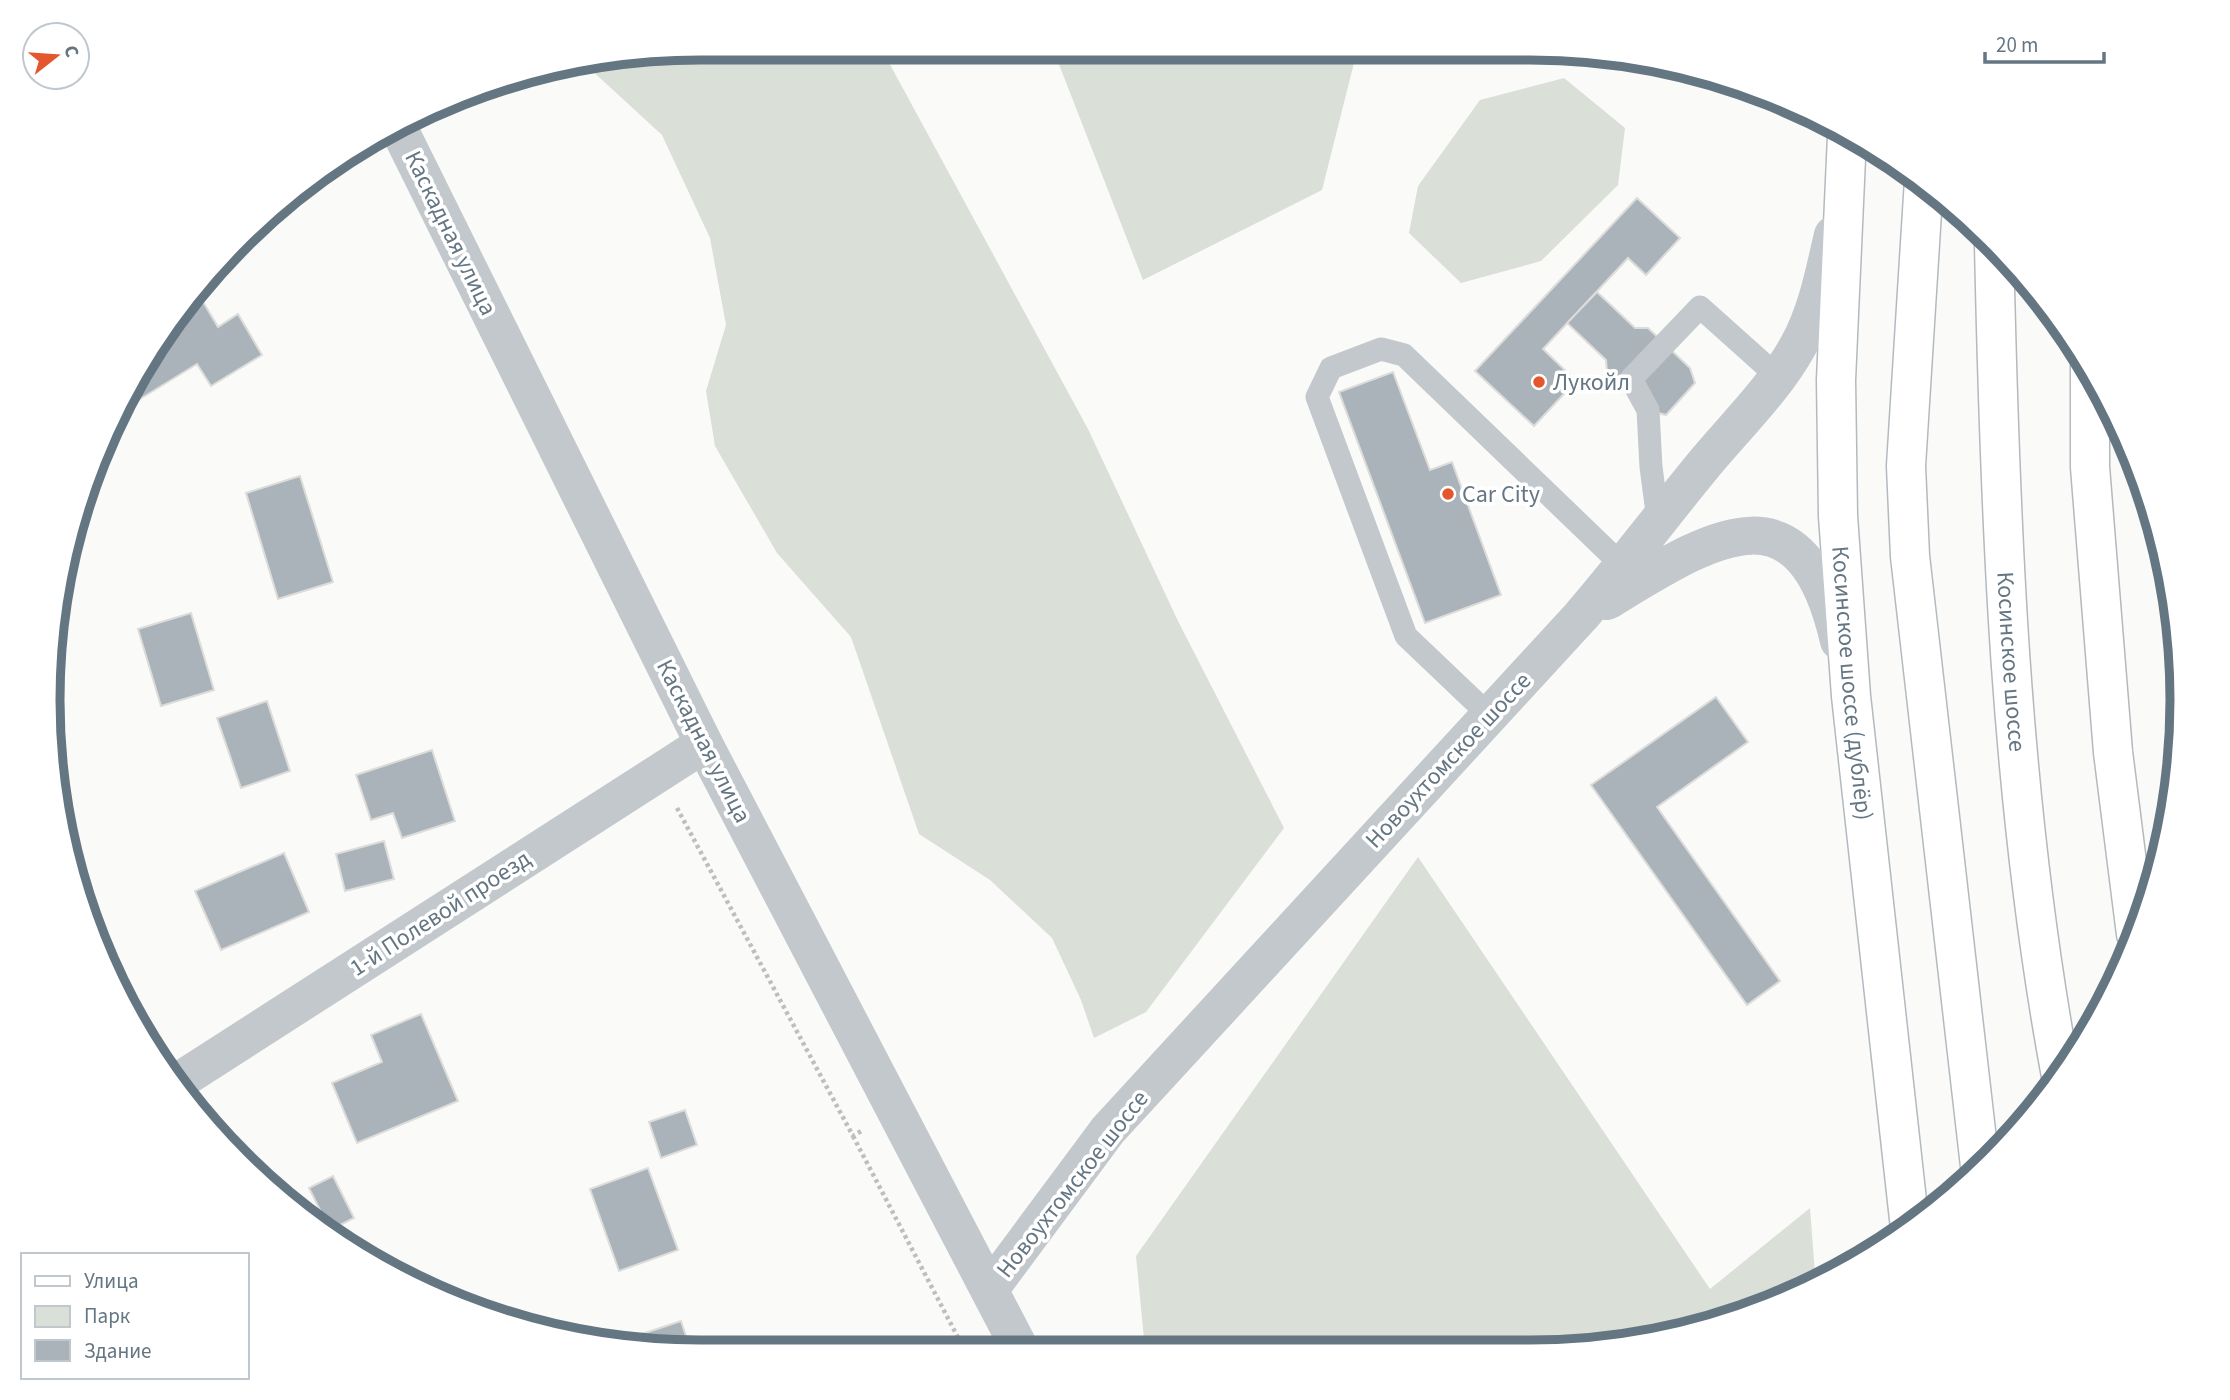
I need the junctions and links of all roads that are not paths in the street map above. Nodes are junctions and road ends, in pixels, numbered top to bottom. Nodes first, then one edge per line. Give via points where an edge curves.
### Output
1 (401, 134) edge
2 (1847, 143) edge
3 (1843, 195) junction
4 (1923, 195) edge
5 (1994, 259) edge
6 (1777, 376) junction
7 (2090, 390) edge
8 (1658, 520) junction
9 (1624, 567) junction
10 (1581, 616) junction
11 (1852, 696) junction
12 (1489, 715) junction
13 (704, 744) junction
14 (2134, 915) edge
15 (2059, 1062) edge
16 (183, 1078) edge
17 (1979, 1157) edge
18 (1909, 1216) edge
19 (990, 1289) junction
20 (1016, 1340) edge

1 - 13 street, Каскадная улица
2 - 3 main road, Косинское шоссе (дублёр)
3 - 6 street, Новоухтомское шоссе via 1816,306 1798,346
3 - 11 main road, Косинское шоссе (дублёр) via 1836,380 1838,502
4 - 17 main road via 1906,466 1910,556
5 - 15 main road, Косинское шоссе via 1998,475 2017,762
6 - 8 street, Новоухтомское шоссе
6 - 8 lane via 1700,307 1631,379 1648,410
7 - 14 main road via 2090,467 2113,752
8 - 9 street, Новоухтомское шоссе
9 - 10 street, Новоухтомское шоссе
9 - 12 lane via 1404,355 1381,349 1331,368 1317,397 1406,636
10 - 11 street via 1696,550 1741,535 1764,534 1802,558 1821,585 1833,614
10 - 12 street, Новоухтомское шоссе
11 - 18 main road, Косинское шоссе (дублёр)
12 - 19 street, Новоухтомское шоссе via 1108,1130
13 - 16 street, 1-й Полевой проезд
13 - 19 street, Каскадная улица
19 - 20 street, Каскадная улица

